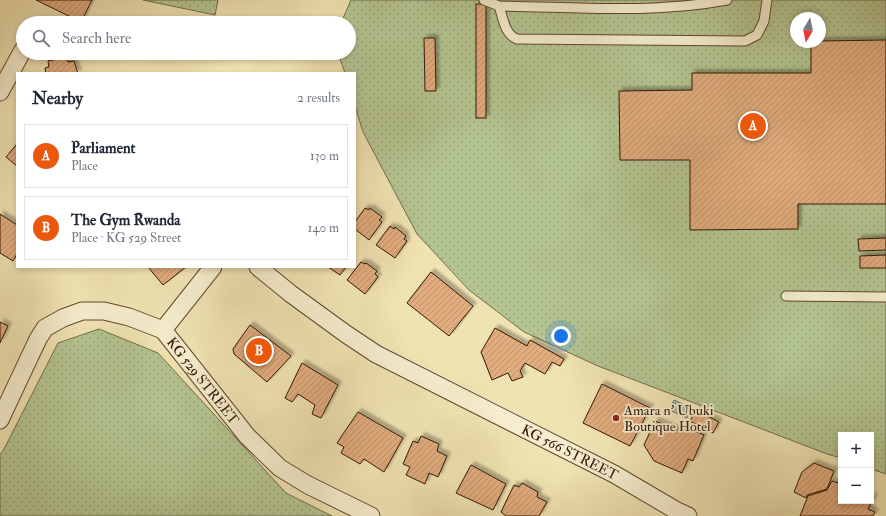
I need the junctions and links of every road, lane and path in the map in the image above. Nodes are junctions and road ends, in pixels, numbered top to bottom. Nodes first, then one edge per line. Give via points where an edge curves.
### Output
1 (484, 0) edge
2 (727, 0) edge
3 (767, 0) edge
4 (499, 6) junction
5 (18, 60) edge
6 (0, 92) edge
7 (212, 268) edge
8 (259, 268) edge
9 (786, 296) dead end
10 (886, 297) edge
11 (163, 330) junction
12 (0, 420) edge
13 (371, 516) edge
14 (688, 516) edge

1 - 4 lane
2 - 4 lane via 701,5 608,9
3 - 4 lane via 764,21 757,35 745,41 516,39 506,29
5 - 6 street
7 - 11 street
8 - 14 street, KG 566 STREET via 291,294 376,354 614,474
9 - 10 lane
11 - 12 street, KG 529 STREET via 104,311 82,311 63,318 46,328 38,339
11 - 13 street, KG 529 STREET via 247,436 280,468 308,486

